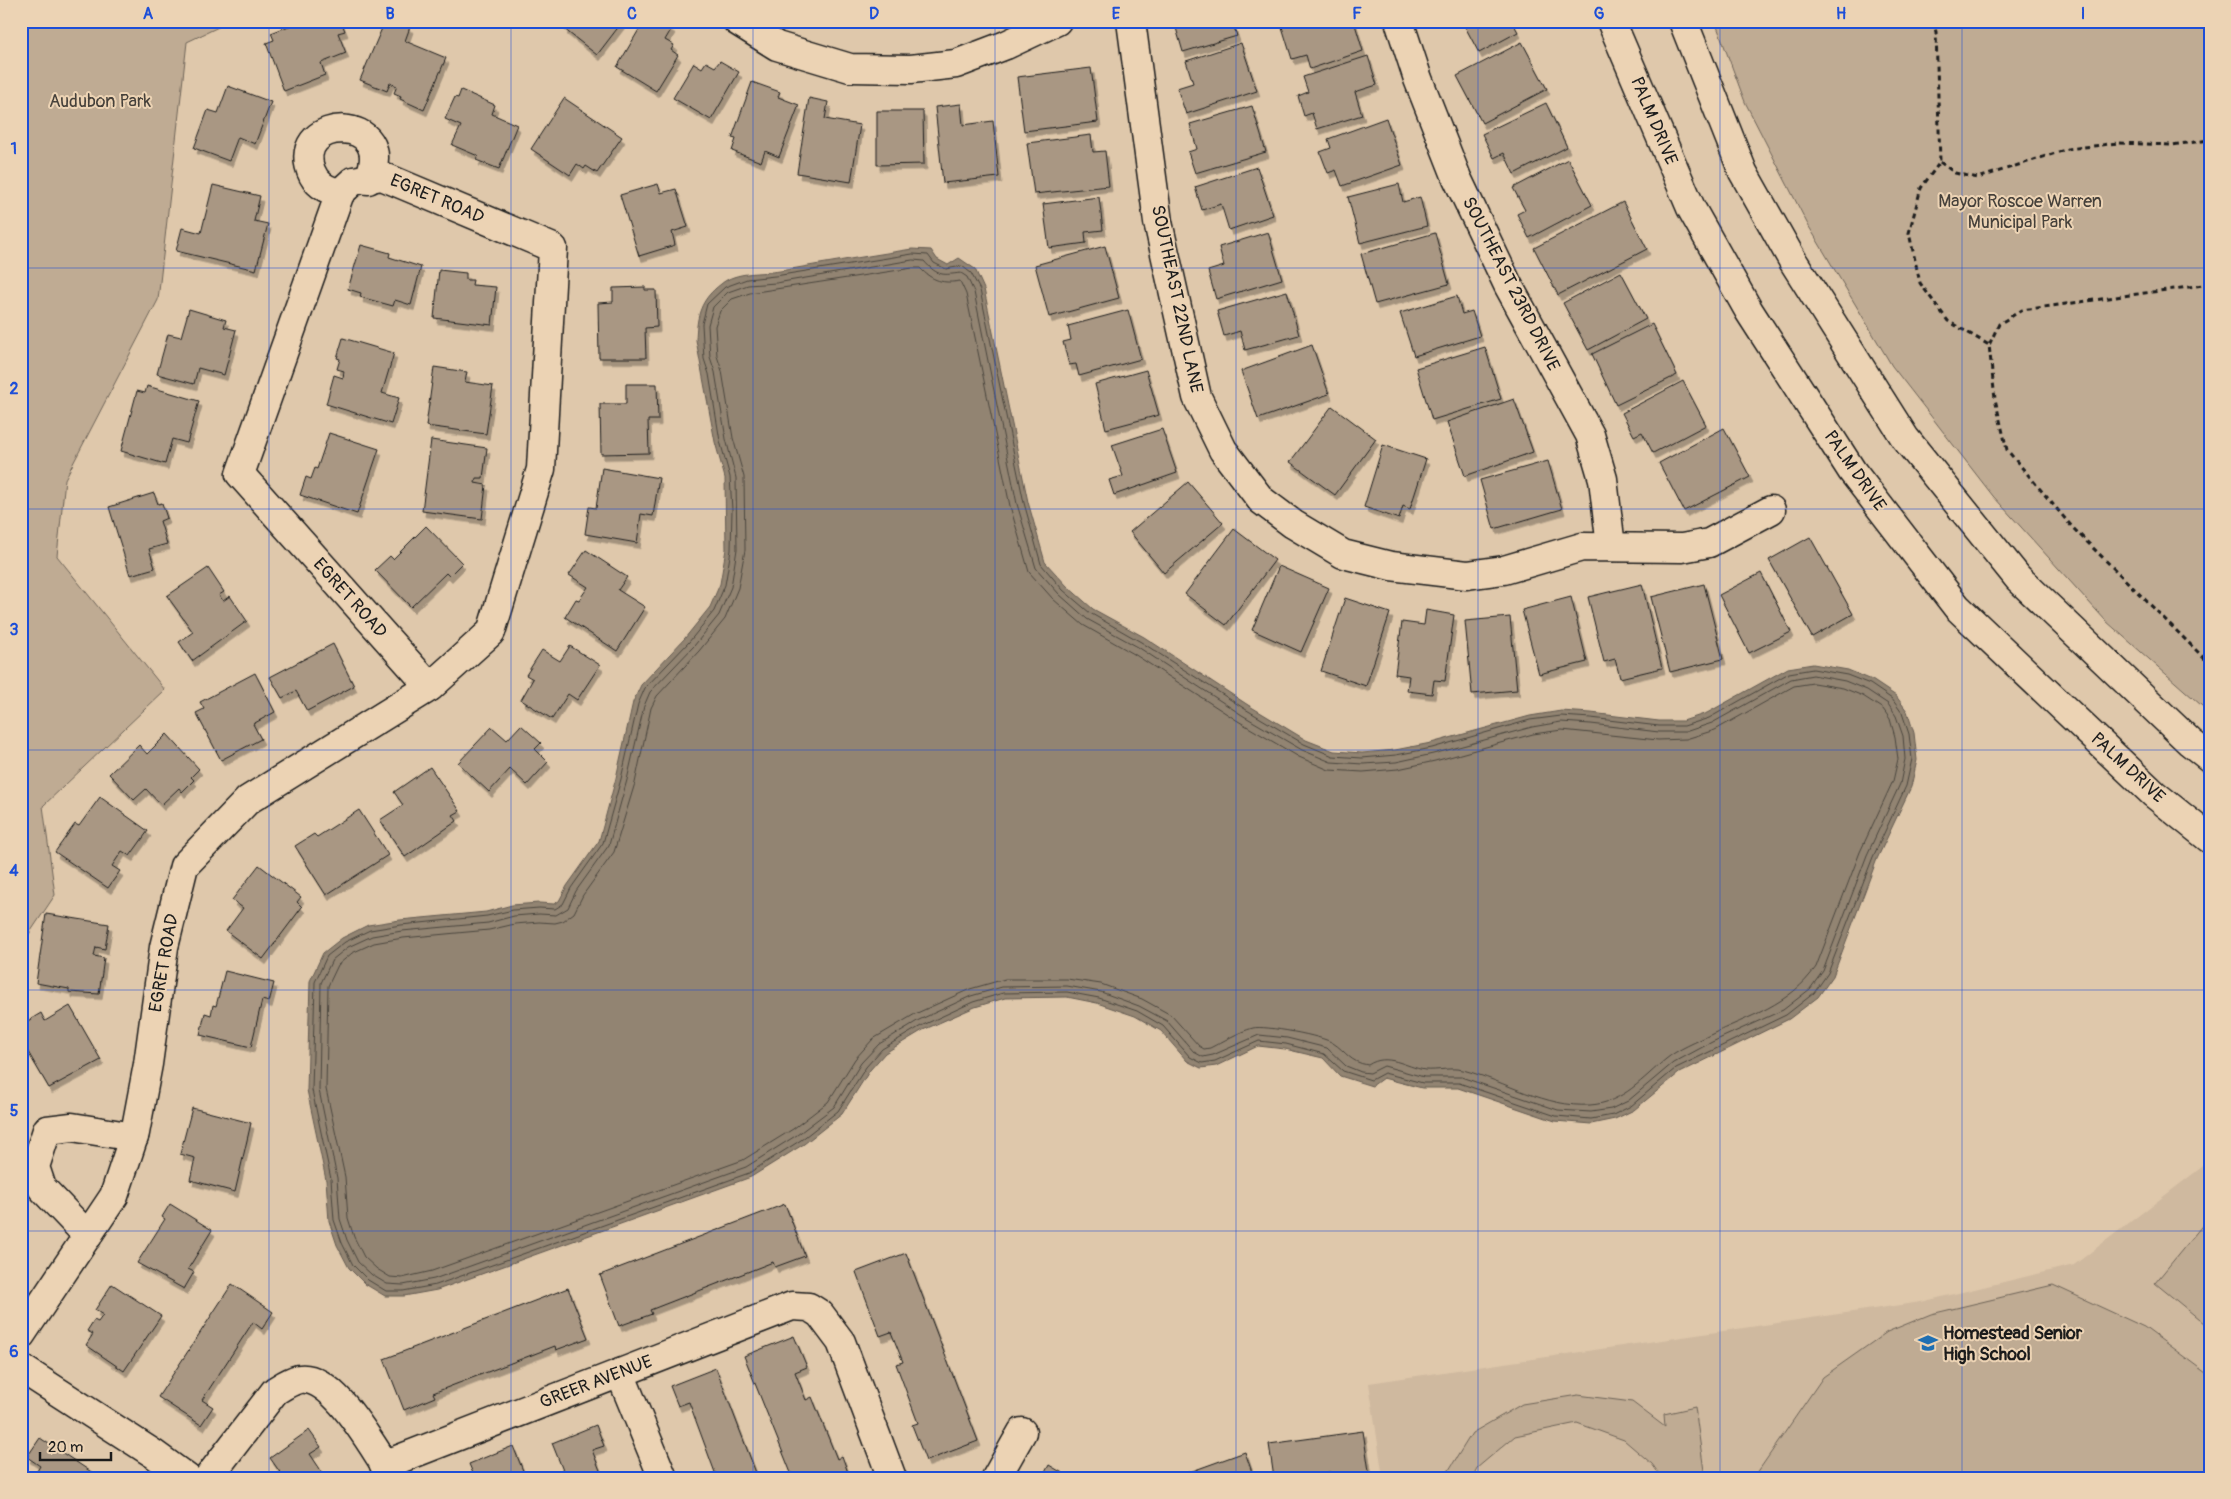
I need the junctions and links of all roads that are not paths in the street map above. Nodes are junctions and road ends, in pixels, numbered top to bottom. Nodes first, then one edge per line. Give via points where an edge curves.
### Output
1 (737, 21) edge
2 (1057, 21) edge
3 (1131, 21) edge
4 (1399, 21) edge
5 (1611, 21) edge
6 (1683, 21) edge
7 (368, 180) junction
8 (340, 193) junction
9 (1771, 510) dead end
10 (1611, 548) junction
11 (430, 687) junction
12 (2210, 758) edge
13 (2210, 840) edge
14 (134, 1137) junction
15 (88, 1236) junction
16 (21, 1335) edge
17 (21, 1368) edge
18 (620, 1373) junction
19 (1022, 1432) dead end
20 (389, 1471) edge
21 (187, 1478) edge
22 (208, 1478) edge
23 (663, 1478) edge
24 (892, 1478) edge
25 (996, 1478) edge

1 - 2 street via 777,46 850,68 911,69 956,64
3 - 10 street, SOUTHEAST 22ND LANE via 1158,222 1197,397 1223,450 1261,500 1343,554 1391,566 1467,575 1504,570 1582,547
4 - 10 street, SOUTHEAST 23RD DRIVE via 1418,80 1457,178 1508,285 1590,435 1603,479
5 - 13 street, PALM DRIVE via 1691,208 1749,311 1852,471 1957,606 2154,794
6 - 12 street via 1743,172 1793,261 1905,438 2018,578
7 - 8 street, EGRET ROAD via 353,181
7 - 8 street via 374,159 367,140 348,128 328,131 312,146 310,167 320,186
7 - 11 street, EGRET ROAD via 382,176 553,248 541,469 490,632
8 - 11 street, EGRET ROAD via 240,474
9 - 10 street, SOUTHEAST 22ND LANE via 1709,543 1682,548
11 - 14 street, EGRET ROAD via 248,800 184,866 164,947
14 - 15 street, EGRET ROAD via 114,1196
14 - 15 street via 72,1127 48,1130 35,1167 42,1188
15 - 16 street, EGRET ROAD
17 - 21 street
18 - 20 street, GREER AVENUE
18 - 23 street
18 - 24 street, GREER AVENUE via 768,1314 792,1306 809,1307 831,1326 841,1342
19 - 25 street
20 - 22 street via 339,1399 321,1384 300,1379 275,1391

